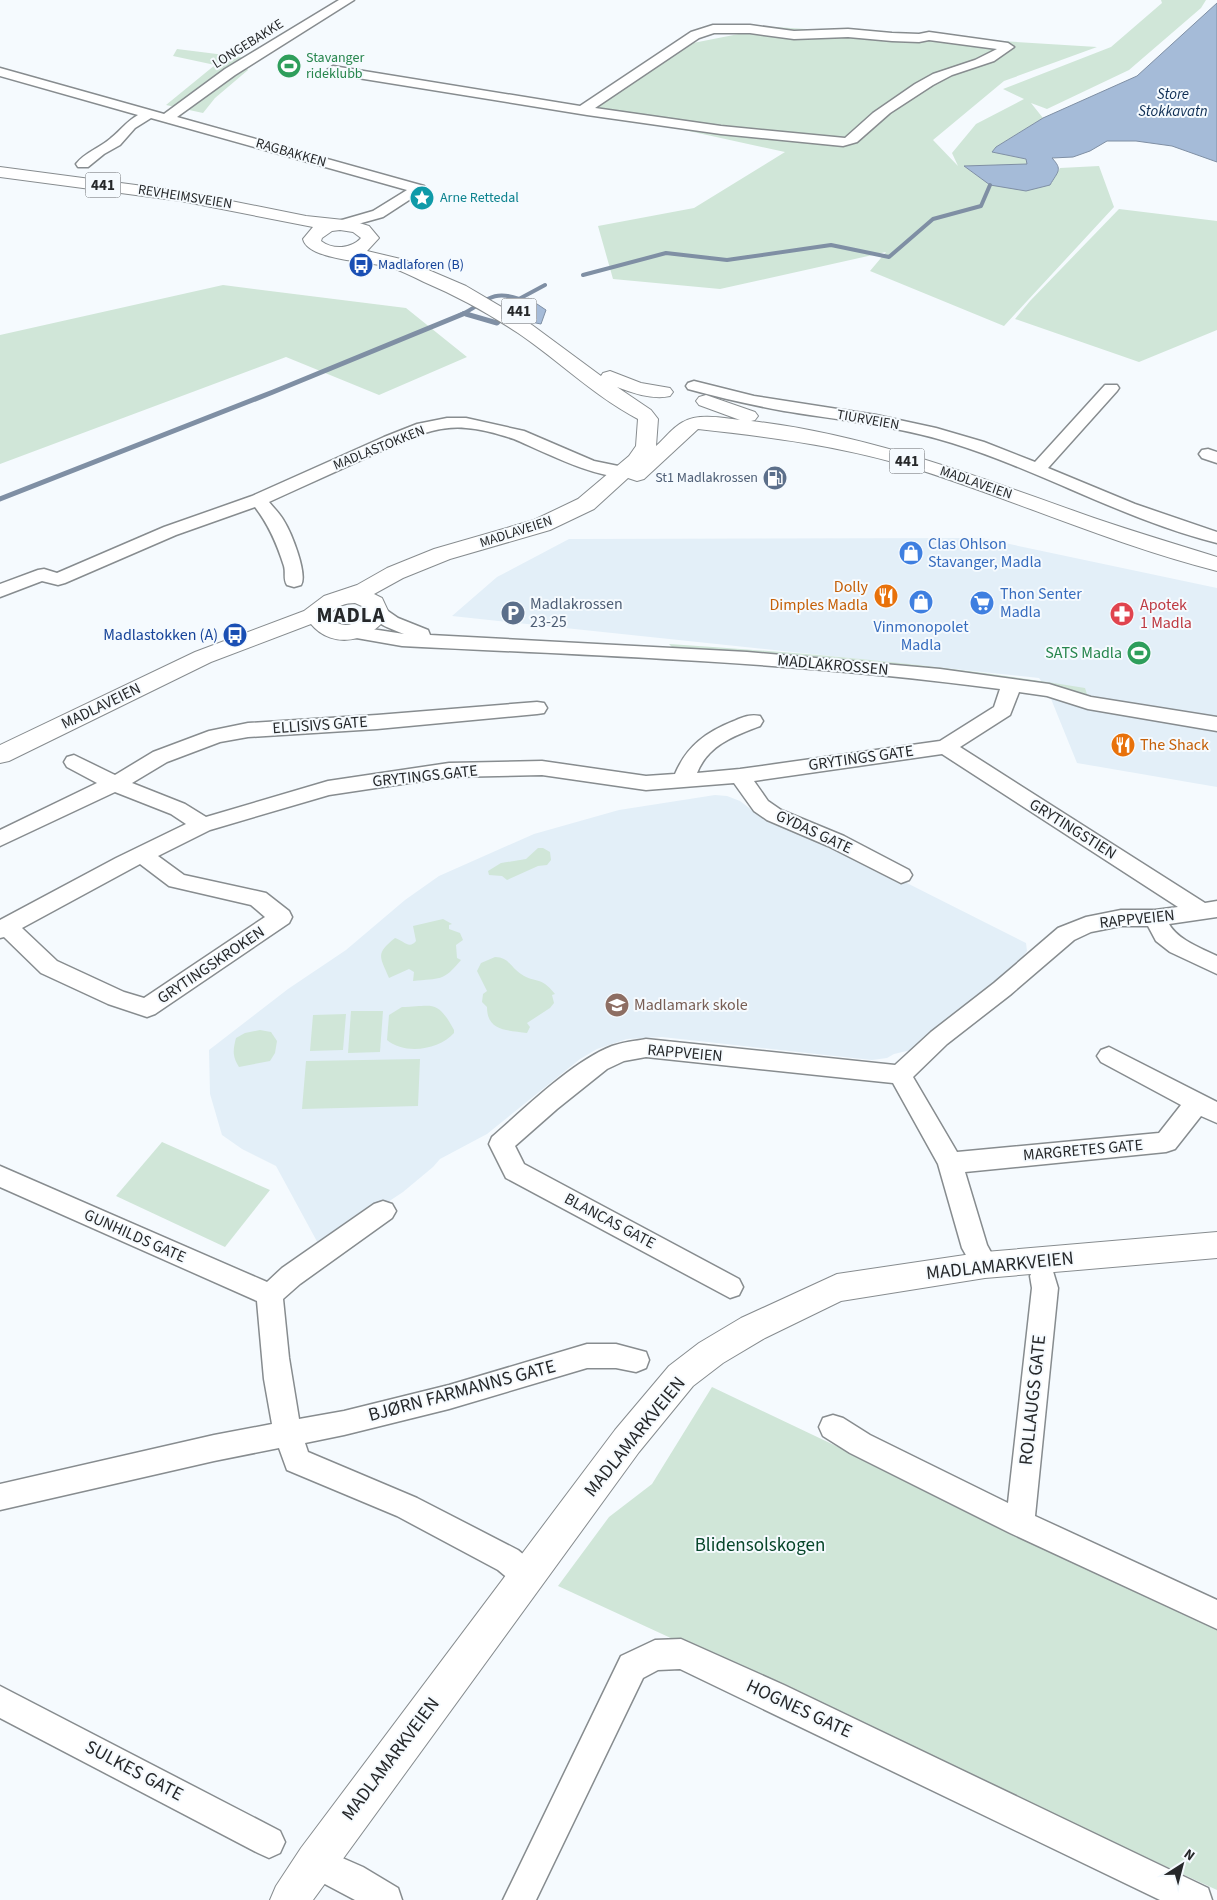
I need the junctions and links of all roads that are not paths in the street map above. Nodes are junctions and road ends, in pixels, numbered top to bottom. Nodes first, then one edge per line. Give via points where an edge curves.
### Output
1 (348, 0) edge
2 (332, 70) dead end
3 (0, 72) edge
4 (583, 110) junction
5 (150, 113) junction
6 (167, 118) junction
7 (83, 164) dead end
8 (0, 172) edge
9 (0, 178) edge
10 (408, 197) junction
11 (340, 225) junction
12 (369, 235) junction
13 (313, 243) junction
14 (336, 252) junction
15 (444, 277) junction
16 (575, 359) junction
17 (1111, 388) dead end
18 (663, 392) junction
19 (700, 393) junction
20 (646, 416) junction
21 (695, 424) junction
22 (589, 465) junction
23 (1037, 470) junction
24 (622, 472) junction
25 (605, 488) junction
26 (258, 500) junction
27 (1217, 538) edge
28 (1217, 552) edge
29 (1217, 564) edge
30 (294, 581) dead end
31 (5, 589) edge
32 (342, 597) junction
33 (322, 607) junction
34 (376, 608) junction
35 (345, 632) junction
36 (444, 641) junction
37 (203, 657) junction
38 (1012, 685) junction
39 (538, 708) dead end
40 (753, 721) dead end
41 (1217, 724) edge
42 (944, 747) junction
43 (0, 755) edge
44 (74, 762) dead end
45 (740, 776) junction
46 (683, 781) junction
47 (115, 784) junction
48 (203, 825) junction
49 (0, 839) edge
50 (142, 855) junction
51 (901, 874) dead end
52 (1209, 910) edge
53 (1155, 918) junction
54 (3, 928) edge
55 (1217, 966) edge
56 (1109, 1056) dead end
57 (900, 1076) junction
58 (1207, 1108) edge
59 (501, 1144) joint
60 (950, 1163) junction
61 (0, 1176) edge
62 (383, 1211) dead end
63 (1217, 1245) edge
64 (986, 1265) junction
65 (1043, 1276) dead end
66 (730, 1287) dead end
67 (270, 1295) junction
68 (636, 1360) dead end
69 (834, 1428) dead end
70 (287, 1433) junction
71 (0, 1497) edge
72 (1020, 1523) junction
73 (527, 1576) junction
74 (1217, 1615) edge
75 (0, 1701) edge
76 (269, 1842) dead end
77 (315, 1862) junction
78 (290, 1900) edge
79 (386, 1900) edge
80 (519, 1900) edge
81 (1196, 1900) edge

1 - 6 street, LONGEBAKKE via 230,72
2 - 4 street
3 - 5 street, RAGBAKKEN
4 - 4 street via 721,130 851,141 927,82 950,70 999,54 1008,47 929,36 794,35 750,29 712,29 695,35
5 - 6 street, RAGBAKKEN
5 - 7 street via 130,125 115,142
6 - 10 street, RAGBAKKEN via 419,189
8 - 11 main road, REVHEIMSVEIEN / 441 via 182,196
9 - 13 main road, REVHEIMSVEIEN / 441 via 224,214 288,230
10 - 11 street via 378,214
10 - 12 street
11 - 12 main road, 441 via 359,227
11 - 13 main road via 318,232 312,239
12 - 14 main road, 441 via 361,248
12 - 15 main road, 441
13 - 14 main road, 441 via 319,249
14 - 15 main road, 441 via 366,256
15 - 16 main road, 441
16 - 18 main road, 441 via 622,383
16 - 20 main road, 441
17 - 23 street
18 - 19 main road, 441
18 - 20 main road via 648,399 643,409
19 - 21 main road via 710,410 705,419
19 - 23 street, TIURVEIEN via 871,419 937,434
19 - 28 main road, MADLAVEIEN / 441 via 742,415 842,434 922,454
20 - 21 main road, 441 via 663,426
20 - 24 main road, MADLAVEIEN via 646,446
21 - 29 main road, MADLAVEIEN / 441 via 793,434 906,460 1106,530
21 - 34 main road, MADLAVEIEN via 584,517 544,535 426,572 405,582
22 - 24 street, MADLASTOKKEN
22 - 25 street
22 - 26 street, MADLASTOKKEN via 518,435 466,423 447,423 390,441
23 - 27 street, TIURVEIEN via 1178,527
24 - 25 main road, MADLAVEIEN
25 - 32 main road, MADLAVEIEN via 586,504 542,525 442,554 395,573 366,590
26 - 30 street via 276,522 294,569
26 - 31 street, MADLASTOKKEN via 170,531 21,595
32 - 33 main road
32 - 34 main road via 359,596
33 - 35 main road via 320,621 330,629
33 - 37 main road, MADLAVEIEN via 312,616
34 - 35 main road via 376,620 370,625
34 - 36 street, MADLAKROSSEN via 411,631
35 - 36 street, MADLAKROSSEN via 402,640
35 - 37 main road, MADLAVEIEN via 321,632
36 - 38 street, MADLAKROSSEN via 747,658 940,675
37 - 43 main road, MADLAVEIEN
38 - 41 street, MADLAKROSSEN via 1055,692 1088,703
38 - 42 street, GRYTINGS GATE via 1003,710
39 - 47 street, ELLISIVS GATE via 224,734 160,757
40 - 46 street via 699,748
42 - 45 street, GRYTINGS GATE
42 - 52 street, GRYTINGSTIEN
44 - 47 street
45 - 46 street, GRYTINGS GATE
45 - 51 street, GYDAS GATE via 761,806 774,815 836,841
46 - 48 street, GRYTINGS GATE via 646,783 542,768 449,770 328,788
47 - 48 street via 178,809
47 - 49 street
48 - 50 street, GRYTINGS GATE
50 - 54 street, GRYTINGS GATE
50 - 54 street, GRYTINGSKROKEN via 177,881 258,899 281,917 147,1008 49,968
52 - 53 street, RAPPVEIEN
53 - 55 street via 1164,935 1178,946
53 - 57 street, RAPPVEIEN via 1121,918 1086,924 1066,934 939,1038
56 - 58 street, MARGRETES GATE
57 - 59 street, RAPPVEIEN via 646,1048 619,1053 599,1063
57 - 60 street
58 - 60 street, MARGRETES GATE via 1166,1142
59 - 66 street, BLANCAS GATE via 515,1171
60 - 64 street via 975,1248
61 - 67 street, GUNHILDS GATE
62 - 67 street via 291,1276
63 - 64 main road, MADLAMARKVEIEN
64 - 73 main road, MADLAMARKVEIEN via 837,1288 753,1328 710,1353 681,1376 627,1441
65 - 72 street, ROLLAUGS GATE via 1045,1288
67 - 70 street via 275,1362
68 - 70 street, BJØRN FARMANNS GATE via 587,1356 449,1397 344,1423
69 - 72 street
70 - 71 street, BJØRN FARMANNS GATE
70 - 73 street via 297,1461 407,1507 508,1560
72 - 74 street
73 - 77 main road, MADLAMARKVEIEN
75 - 76 street, SULKES GATE
77 - 78 main road, MADLAMARKVEIEN
77 - 79 street
80 - 81 street, HOGNES GATE via 632,1667 655,1655 681,1654

